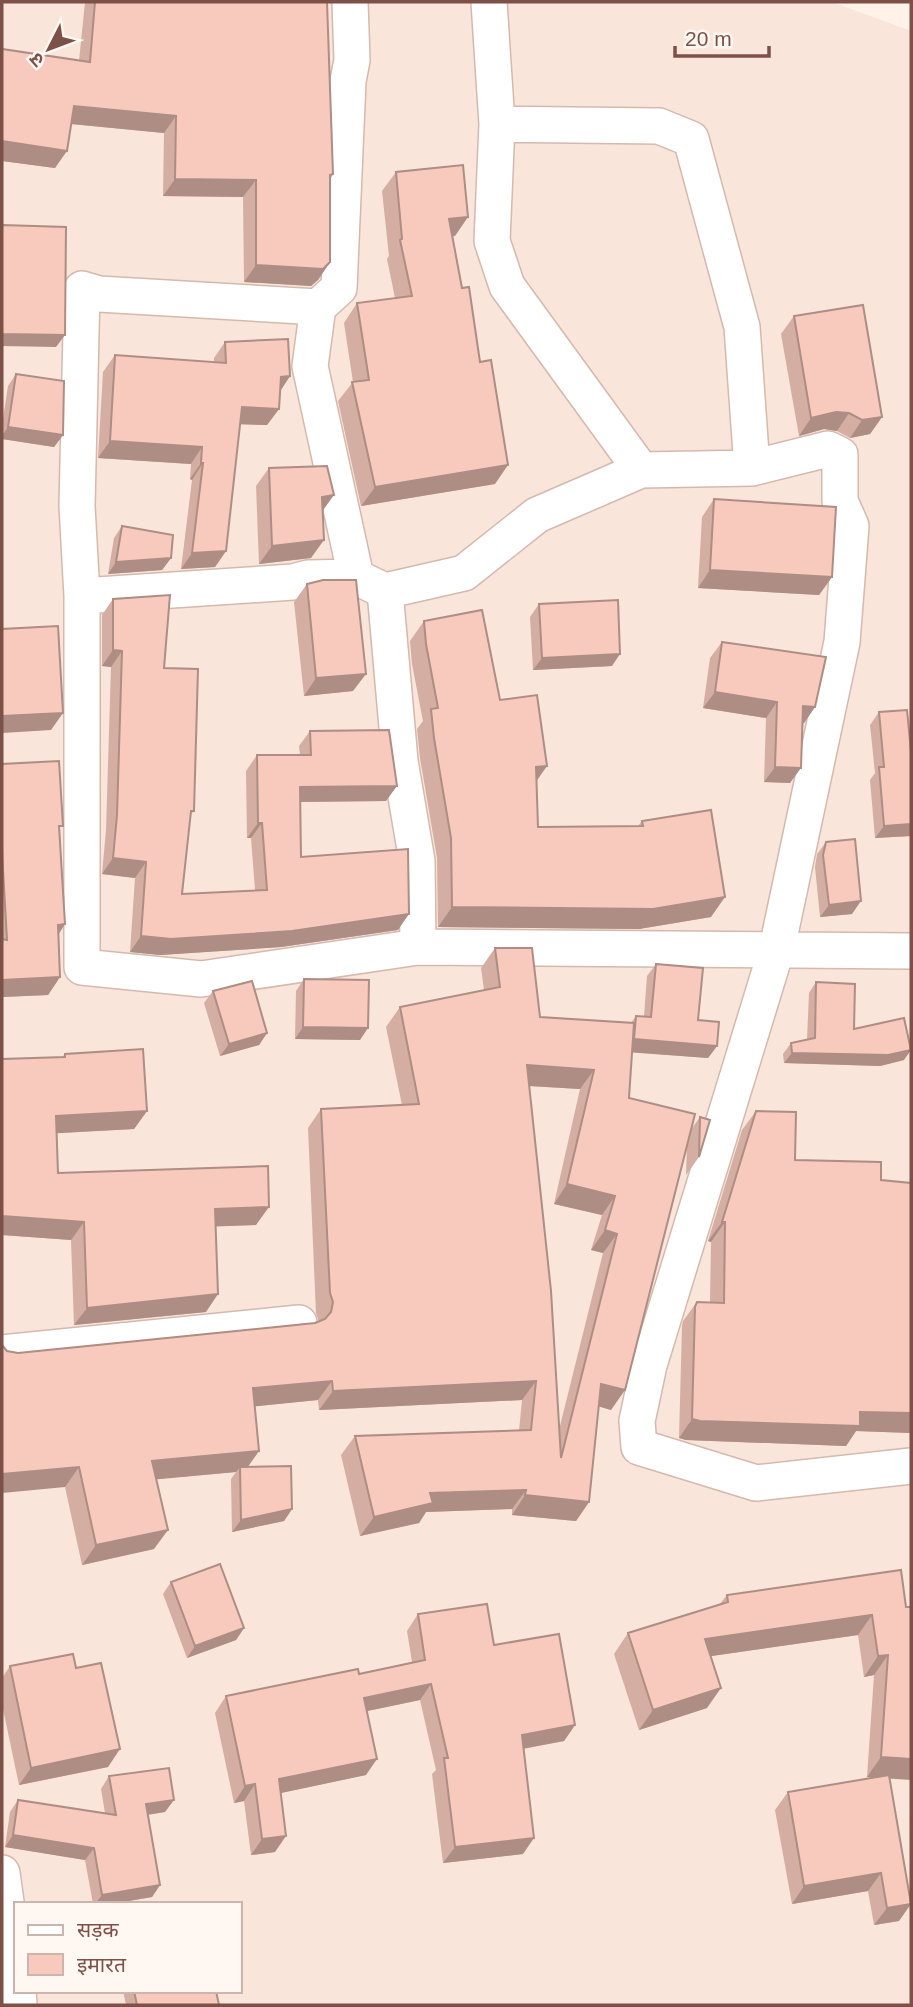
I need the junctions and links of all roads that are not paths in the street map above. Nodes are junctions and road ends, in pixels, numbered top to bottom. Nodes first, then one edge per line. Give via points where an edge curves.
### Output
1 (350, 2) edge
2 (489, 2) edge
3 (497, 124) junction
4 (318, 307) junction
5 (751, 468) junction
6 (641, 470) junction
7 (371, 584) junction
8 (82, 596) junction
9 (418, 947) junction
10 (777, 948) junction
11 (911, 951) edge
12 (299, 1323) edge
13 (2, 1353) edge
14 (911, 1466) edge
15 (2, 1872) edge
16 (14, 1960) edge

1 - 4 street via 352,60 339,288
2 - 3 street
3 - 5 street via 659,126 691,139 742,327
3 - 6 street via 492,241 508,286
4 - 7 street via 310,366
4 - 8 street via 99,294 82,289 78,506
5 - 6 street
5 - 10 street via 828,449 840,455 840,501 851,526 842,642
6 - 7 street via 537,515 464,573
7 - 8 street via 308,578
7 - 9 street via 417,860
8 - 9 street via 82,967 201,979
9 - 10 street
10 - 11 street
10 - 14 street via 649,1365 637,1420 639,1447 756,1483
12 - 13 street
15 - 16 street

